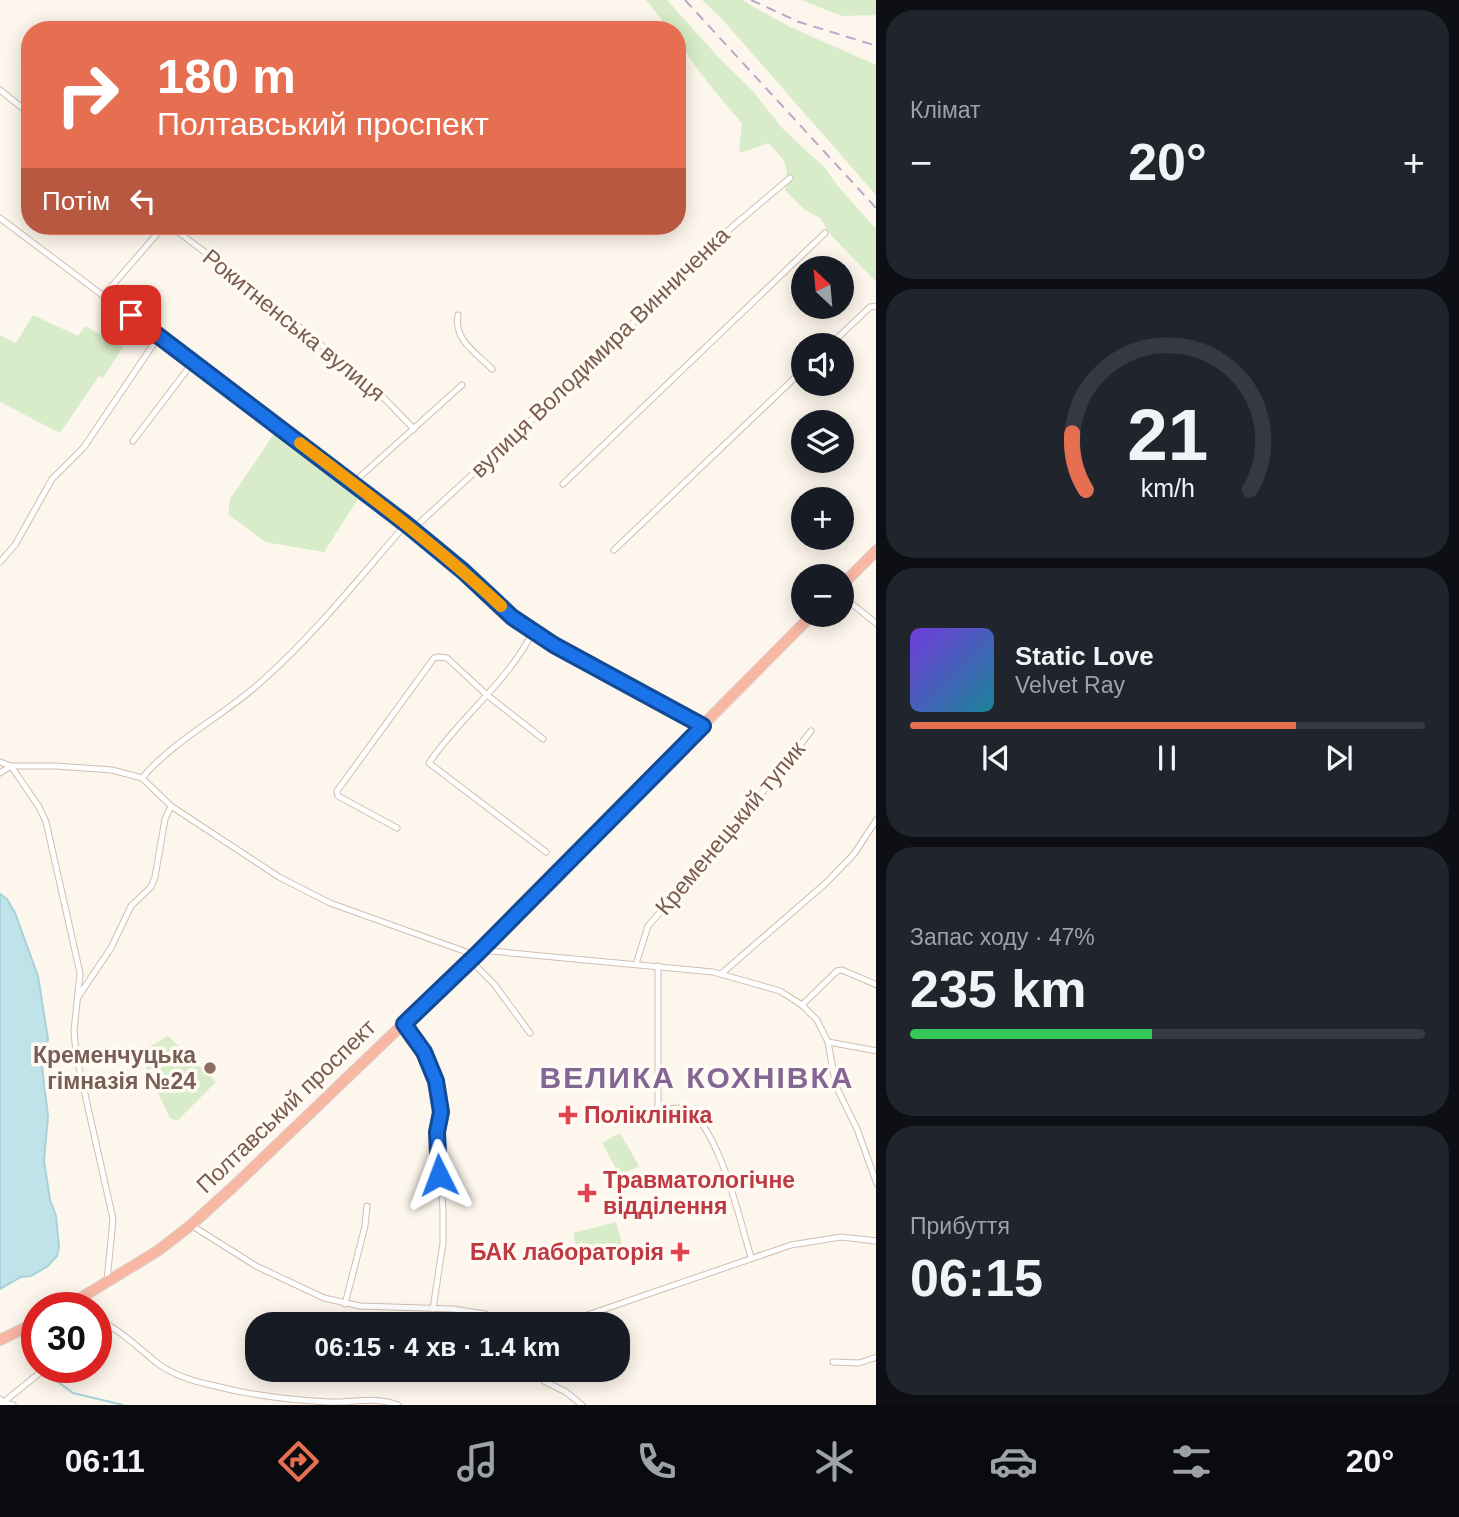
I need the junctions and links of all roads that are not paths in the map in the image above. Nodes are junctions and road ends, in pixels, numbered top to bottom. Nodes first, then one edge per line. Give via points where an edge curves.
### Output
1 (0, 90) edge
2 (21, 107) edge
3 (790, 178) dead end
4 (0, 218) edge
5 (825, 233) dead end
6 (156, 235) edge
7 (182, 235) edge
8 (104, 295) junction
9 (876, 306) edge
10 (458, 315) dead end
11 (843, 333) edge
12 (159, 336) junction
13 (193, 362) junction
14 (492, 369) dead end
15 (791, 381) edge
16 (462, 385) dead end
17 (414, 429) junction
18 (133, 441) dead end
19 (353, 483) junction
20 (563, 484) dead end
21 (406, 524) junction
22 (413, 529) junction
23 (614, 550) dead end
24 (876, 550) edge
25 (0, 562) edge
26 (854, 573) edge
27 (854, 606) edge
28 (876, 624) edge
29 (800, 627) edge
30 (533, 631) junction
31 (487, 695) junction
32 (703, 726) junction
33 (811, 731) dead end
34 (543, 739) dead end
35 (0, 762) edge
36 (11, 766) junction
37 (0, 773) edge
38 (142, 778) junction
39 (171, 806) junction
40 (876, 819) edge
41 (397, 828) dead end
42 (546, 852) dead end
43 (475, 955) junction
44 (636, 964) junction
45 (658, 965) junction
46 (721, 974) junction
47 (876, 985) edge
48 (78, 998) junction
49 (802, 1005) junction
50 (404, 1024) junction
51 (530, 1033) dead end
52 (828, 1042) junction
53 (876, 1051) edge
54 (876, 1184) edge
55 (367, 1206) dead end
56 (191, 1225) junction
57 (876, 1241) edge
58 (751, 1257) junction
59 (106, 1284) junction
60 (95, 1292) edge
61 (345, 1304) junction
62 (433, 1309) junction
63 (464, 1312) edge
64 (595, 1312) edge
65 (112, 1325) edge
66 (21, 1330) edge
67 (0, 1340) edge
68 (876, 1357) edge
69 (833, 1362) dead end
70 (546, 1382) edge
71 (29, 1383) edge
72 (1, 1402) edge
73 (13, 1405) edge
74 (398, 1405) edge
75 (582, 1405) edge

1 - 2 street
3 - 22 street, вулиця Володимира Винниченка via 731,228
4 - 8 street
5 - 20 street
6 - 8 street
7 - 17 street, Рокитненська вулиця via 372,388
8 - 12 street
9 - 11 street
10 - 14 street via 461,338
12 - 13 street
12 - 25 street via 84,447 52,480 15,545
13 - 18 street
13 - 19 street
15 - 23 street
16 - 17 street
17 - 19 street
19 - 21 street
21 - 22 street
21 - 38 street via 264,680 167,751
22 - 30 street
24 - 26 highway
27 - 28 street
29 - 32 highway, Полтавський проспект
30 - 31 street
30 - 32 street
31 - 34 street
31 - 41 street via 447,658 434,658 337,791 338,796
31 - 42 street via 429,763
32 - 43 highway, Полтавський проспект
33 - 44 street, Кременецький тупик via 648,926
35 - 36 street
36 - 37 street
36 - 38 street via 83,767
36 - 48 street via 39,807 48,832 80,973
38 - 39 street
39 - 43 street via 279,877 330,903
39 - 48 street via 151,887 131,906 111,948
40 - 46 street via 854,854 826,884
43 - 44 street
43 - 50 highway, Полтавський проспект
43 - 51 street
44 - 45 street
45 - 46 street
45 - 58 street via 658,1111 681,1108 702,1124 728,1180
46 - 49 street via 780,991
47 - 49 street via 837,971
48 - 59 street via 76,1054 113,1219
49 - 52 street via 817,1020
50 - 56 highway, Полтавський проспект
50 - 62 street via 424,1052 436,1081 441,1112 437,1132 443,1243
52 - 53 street
52 - 54 street via 836,1086
55 - 61 street
56 - 59 highway, Полтавський проспект
56 - 61 street via 256,1266
57 - 58 street via 820,1239
58 - 64 street
59 - 60 highway, Полтавський проспект
61 - 62 street
62 - 63 street
65 - 74 street via 167,1369 212,1385 309,1400
66 - 67 highway
68 - 69 street via 859,1363
70 - 75 street
71 - 72 street
72 - 73 street

